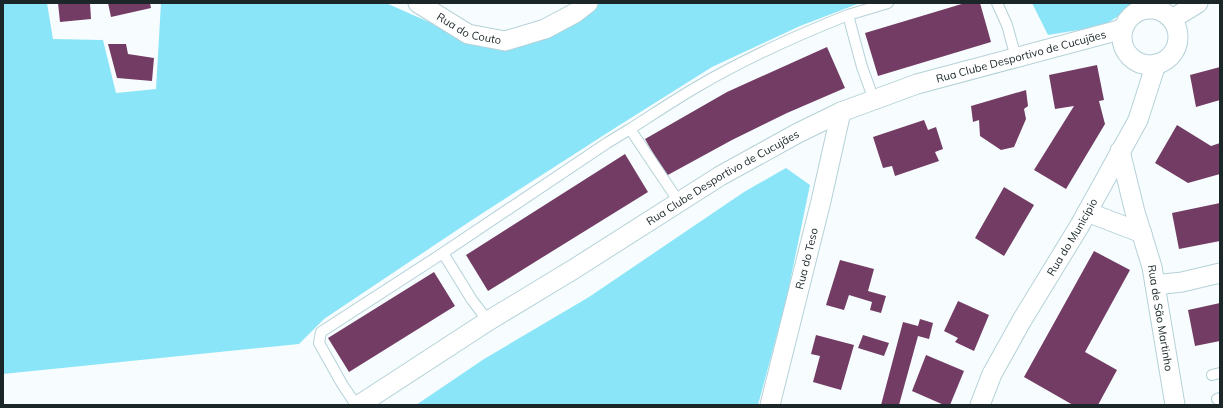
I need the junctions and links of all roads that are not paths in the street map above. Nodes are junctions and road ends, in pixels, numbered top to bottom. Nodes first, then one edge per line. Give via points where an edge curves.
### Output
1 (418, 3) edge
2 (588, 3) edge
3 (888, 3) edge
4 (997, 3) edge
5 (1198, 3) edge
6 (848, 15) junction
7 (1172, 19) junction
8 (1123, 29) junction
9 (1016, 58) junction
10 (1156, 64) junction
11 (874, 100) junction
12 (841, 112) junction
13 (630, 129) junction
14 (1120, 151) junction
15 (679, 202) junction
16 (1087, 212) junction
17 (1142, 233) junction
18 (443, 253) junction
19 (1220, 273) edge
20 (1155, 286) junction
21 (488, 321) junction
22 (356, 405) edge
23 (359, 405) edge
24 (770, 405) edge
25 (980, 405) edge
26 (1174, 405) edge

1 - 2 street, Rua do Couto via 468,34 505,41 545,29 575,14
3 - 6 lane
4 - 9 lane via 1007,25
5 - 7 street
6 - 11 lane
6 - 13 lane via 806,32 696,87
7 - 8 street via 1164,12 1145,9 1135,13
7 - 10 street via 1179,36 1177,46 1169,58
8 - 9 street, Rua Clube Desportivo de Cucujães
8 - 10 street via 1125,48 1130,56 1147,65
9 - 11 street, Rua Clube Desportivo de Cucujães via 917,84
10 - 14 street, Rua do Município via 1138,120
11 - 12 street, Rua Clube Desportivo de Cucujães
12 - 15 street, Rua Clube Desportivo de Cucujães via 720,176
12 - 24 street, Rua do Teso
13 - 15 lane
13 - 18 lane
14 - 16 street, Rua do Município
14 - 17 street, Rua de São Martinho
15 - 21 street, Rua Clube Desportivo de Cucujães
16 - 17 street
16 - 25 street, Rua do Município via 992,374
17 - 20 street, Rua de São Martinho
18 - 21 lane
18 - 22 lane via 321,332 319,343
19 - 20 street
20 - 26 street, Rua de São Martinho
21 - 23 street, Rua Clube Desportivo de Cucujães

